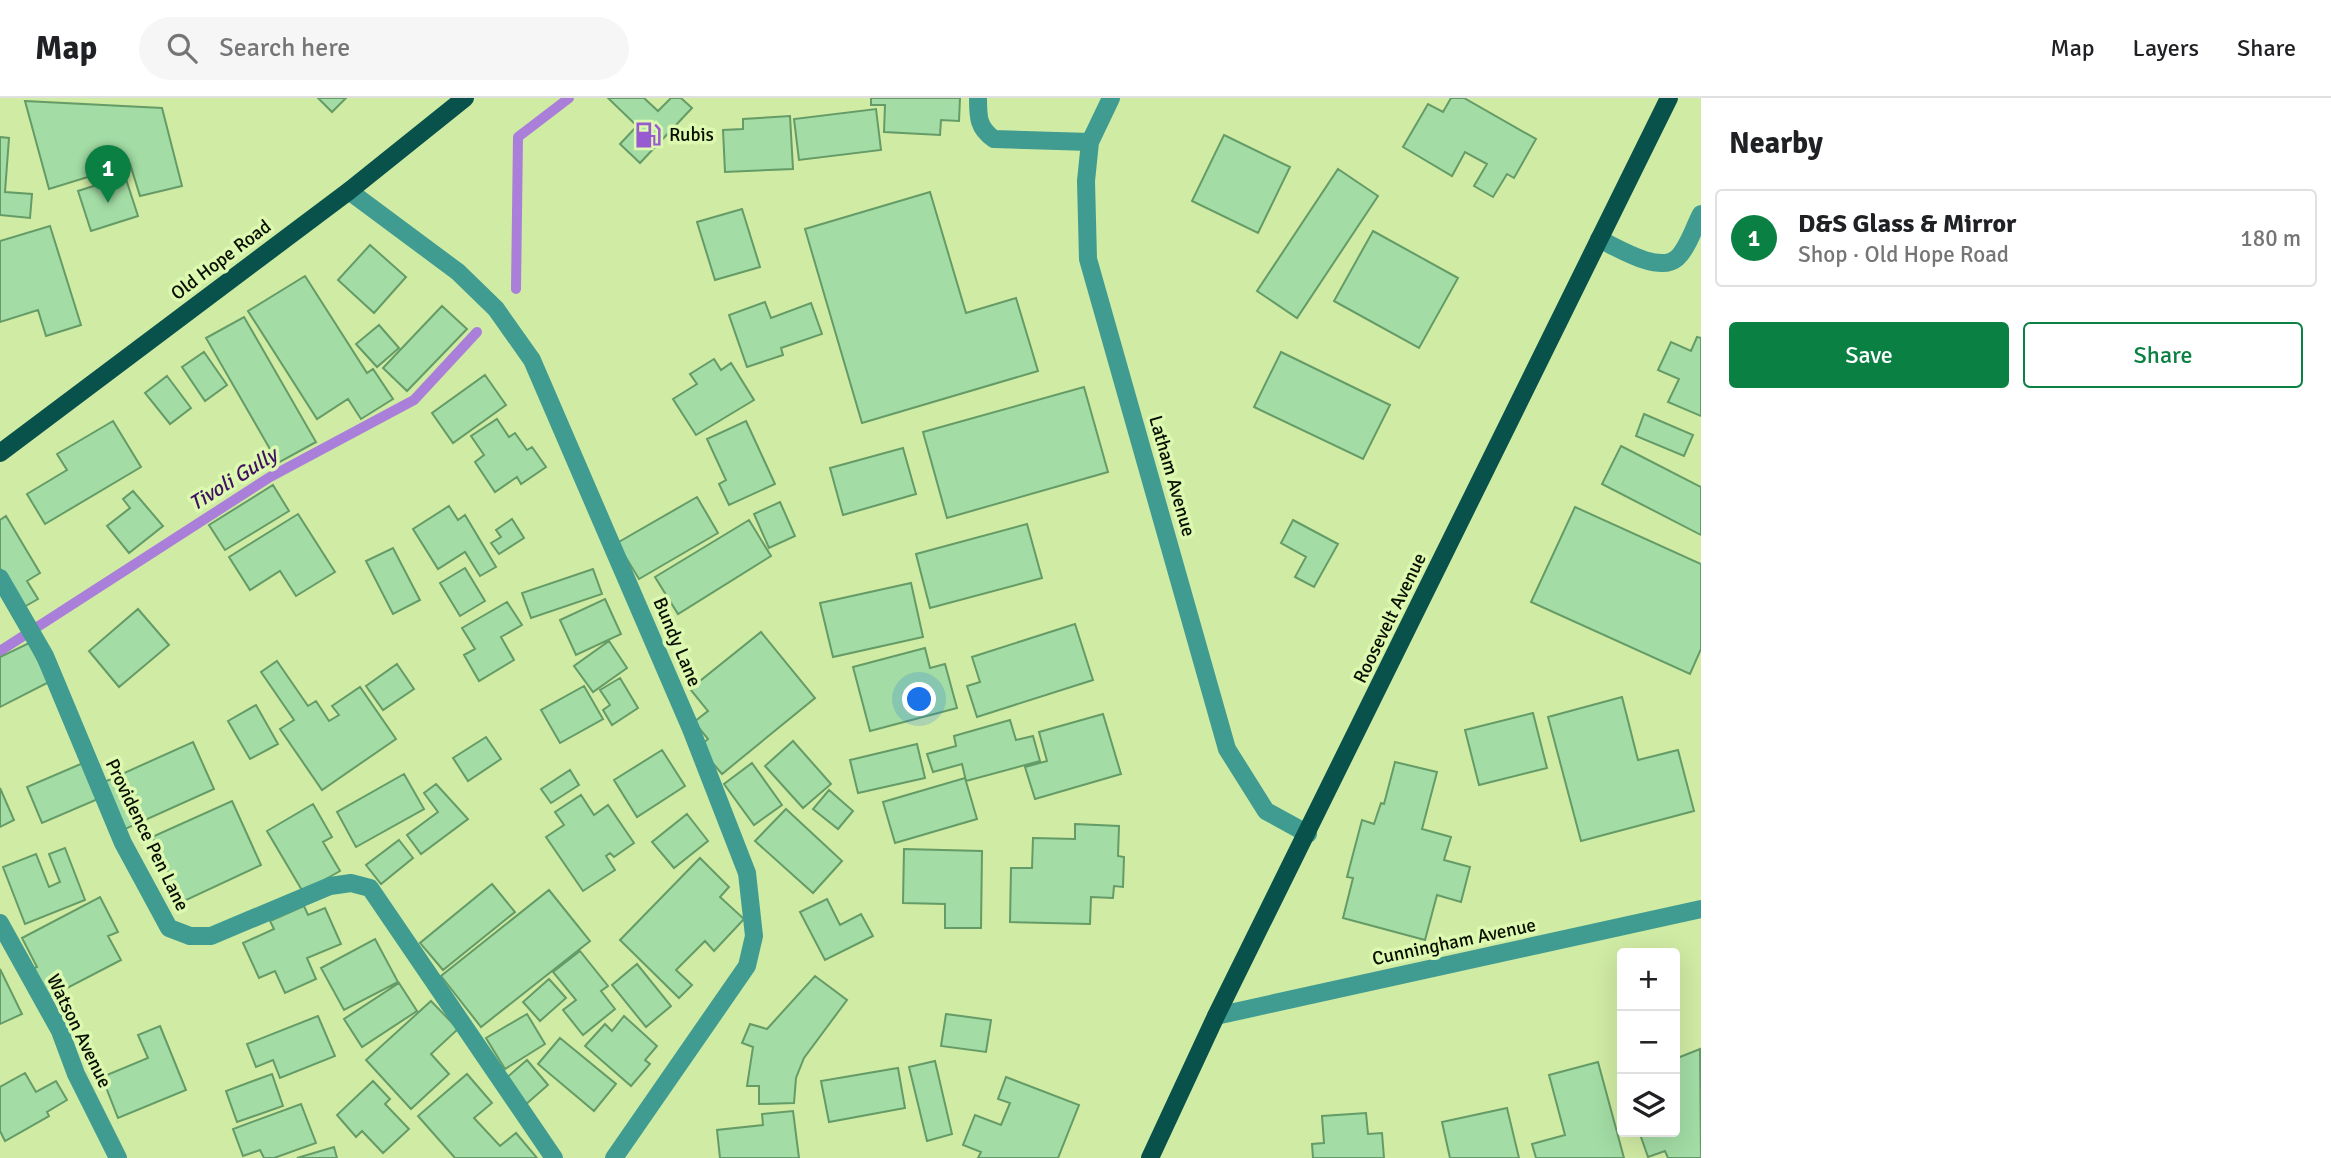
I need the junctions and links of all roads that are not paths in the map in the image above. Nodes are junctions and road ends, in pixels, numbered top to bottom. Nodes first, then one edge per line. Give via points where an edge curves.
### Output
1 (465, 98) edge
2 (978, 98) edge
3 (1111, 98) edge
4 (1669, 98) edge
5 (1090, 142) junction
6 (349, 191) junction
7 (1701, 214) edge
8 (1599, 239) junction
9 (0, 453) edge
10 (0, 578) edge
11 (1308, 834) junction
12 (1701, 909) edge
13 (0, 923) edge
14 (1216, 1016) junction
15 (118, 1158) edge
16 (554, 1158) edge
17 (614, 1158) edge
18 (1150, 1158) edge

1 - 6 main road, Old Hope Road
2 - 5 street via 978,121 994,139
3 - 5 street, Latham Avenue
4 - 8 main road, Roosevelt Avenue
5 - 11 street, Latham Avenue via 1088,259 1227,749 1266,811
6 - 9 main road, Old Hope Road
6 - 17 street, Bundy Lane via 458,272 496,309 532,360 691,729 747,873 754,936 747,965
7 - 8 street via 1679,257 1670,263 1654,264
8 - 11 main road, Roosevelt Avenue
10 - 16 street, Providence Pen Lane via 45,656 123,843 169,928 190,936 211,936 330,886 351,883 370,888
11 - 14 main road, Roosevelt Avenue
12 - 14 street, Cunningham Avenue
13 - 15 street, Watson Avenue via 60,1031
14 - 18 main road, Roosevelt Avenue

